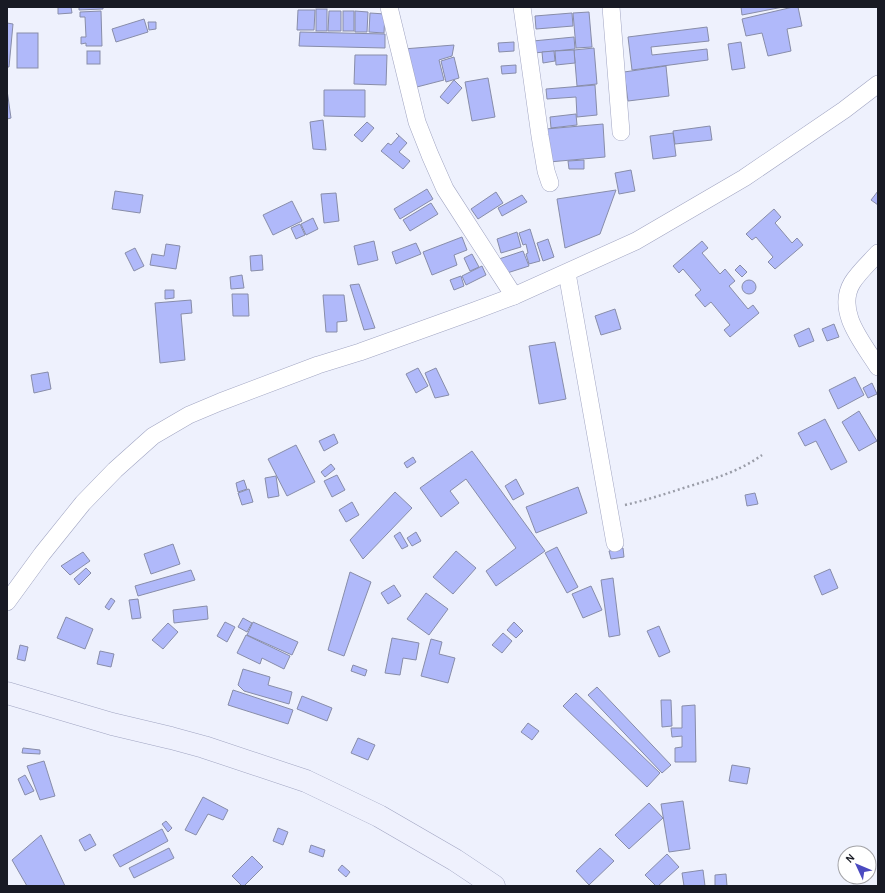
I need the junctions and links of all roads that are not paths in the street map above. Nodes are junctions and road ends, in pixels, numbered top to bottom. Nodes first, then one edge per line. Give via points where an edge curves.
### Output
1 (389, 7) edge
2 (522, 7) edge
3 (611, 7) edge
4 (878, 84) edge
5 (621, 132) dead end
6 (550, 183) dead end
7 (878, 253) edge
8 (567, 273) junction
9 (514, 296) junction
10 (878, 367) edge
11 (615, 543) dead end
12 (7, 602) edge
13 (7, 693) edge
14 (494, 886) edge

1 - 9 street via 417,122 430,156 445,189
2 - 6 street via 540,136
3 - 5 street
4 - 8 street via 744,178 636,241
7 - 10 street via 852,283 847,296 847,307 850,319
8 - 9 street
8 - 11 street
9 - 12 street via 220,402 189,415 153,436 83,502
13 - 14 main road via 112,724 204,747 306,781 379,816

